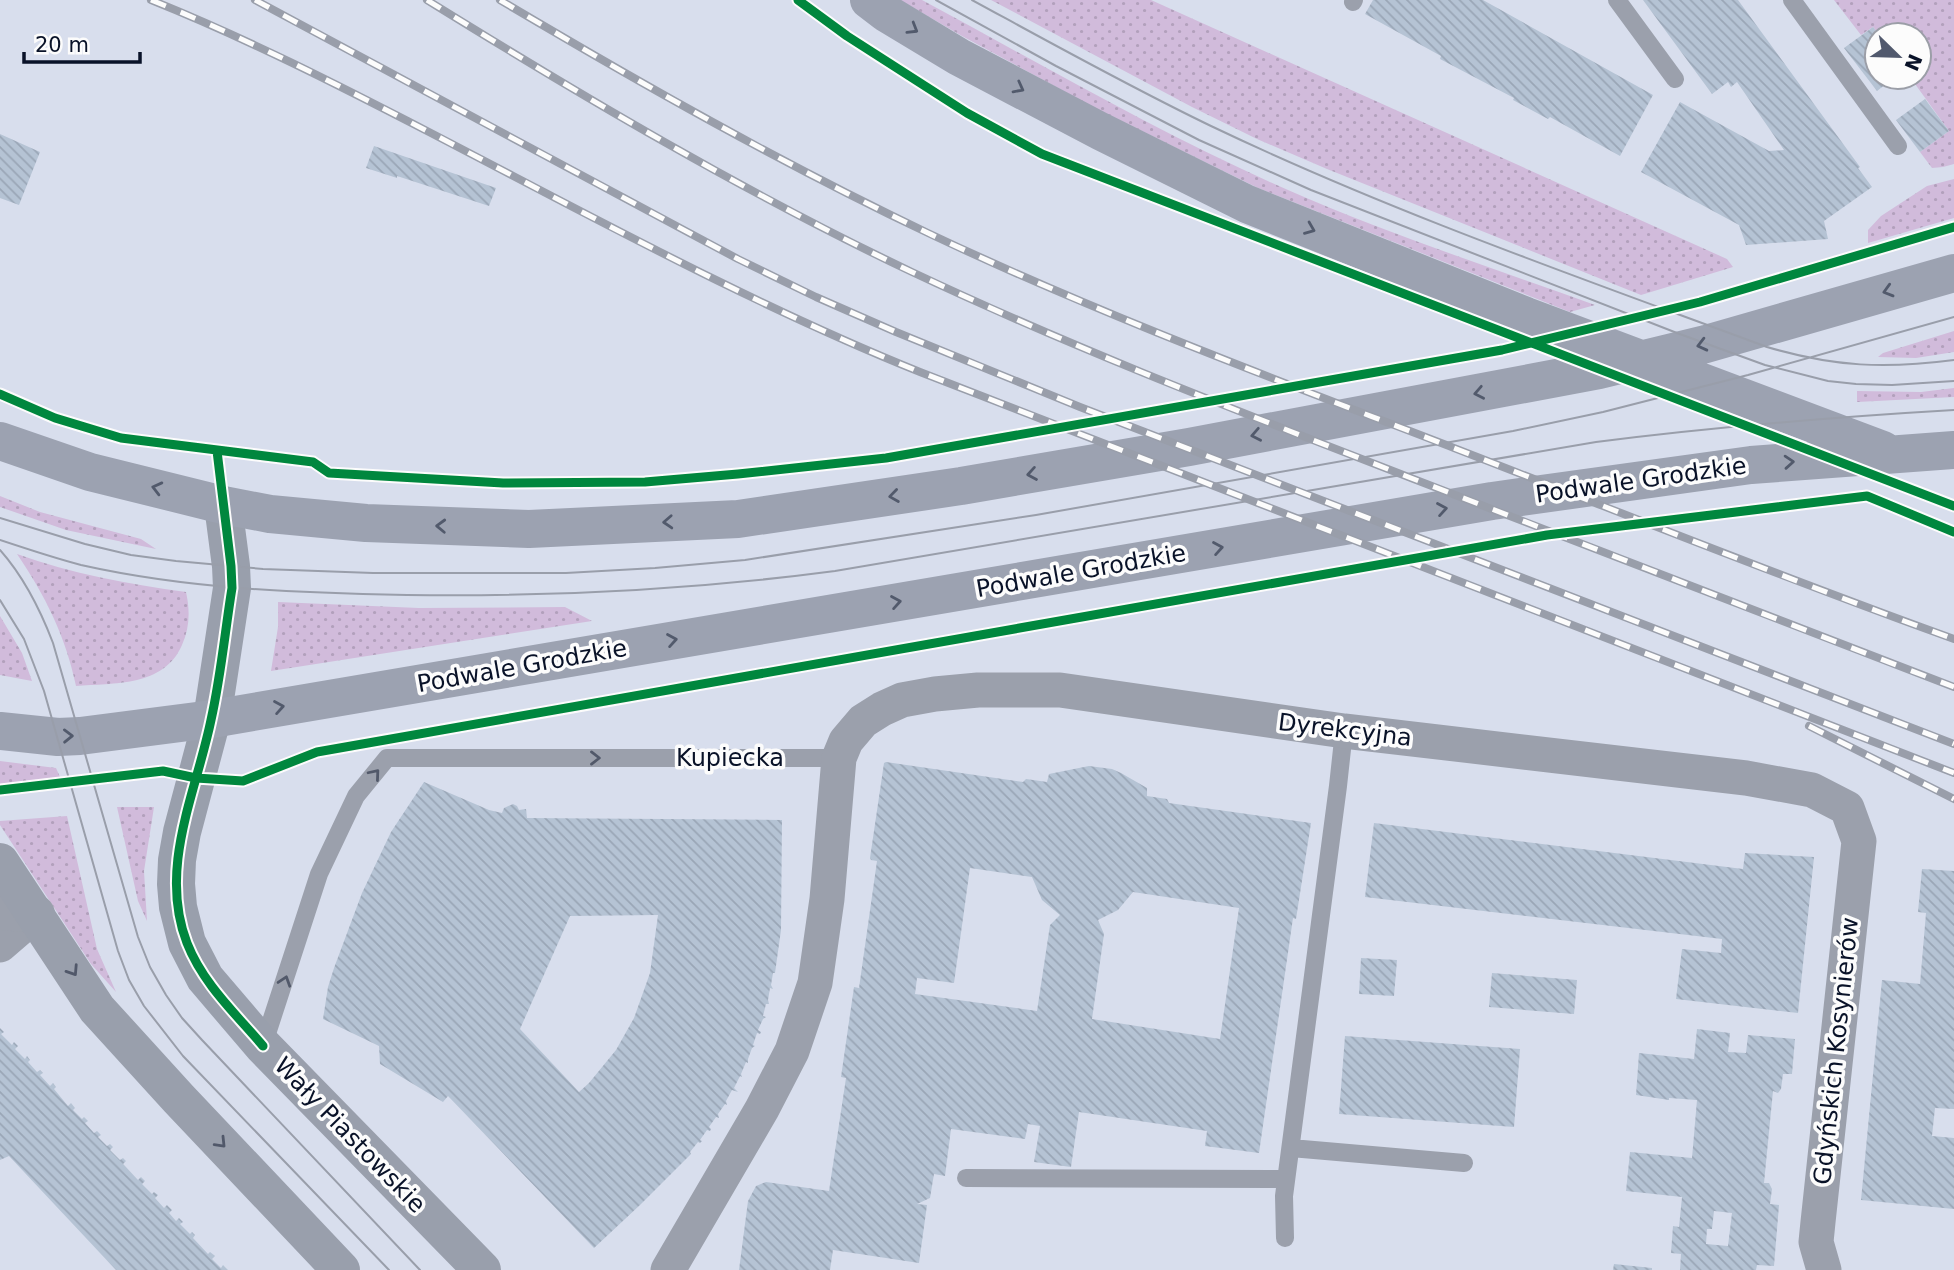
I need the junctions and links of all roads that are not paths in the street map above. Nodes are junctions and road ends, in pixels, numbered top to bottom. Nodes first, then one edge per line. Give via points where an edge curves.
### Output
1 (869, 0) edge
2 (1617, 0) edge
3 (1792, 0) edge
4 (1675, 79) dead end
5 (1898, 146) dead end
6 (1954, 273) edge
7 (0, 441) edge
8 (1952, 459) edge
9 (223, 505) junction
10 (212, 719) junction
11 (0, 731) edge
12 (1344, 732) junction
13 (838, 758) junction
14 (1856, 830) joint
15 (0, 862) edge
16 (18, 913) edge
17 (0, 945) edge
18 (263, 1046) junction
19 (1290, 1147) junction
20 (1464, 1163) dead end
21 (966, 1178) dead end
22 (1286, 1179) junction
23 (1285, 1238) dead end
24 (341, 1270) edge
25 (482, 1270) edge
26 (668, 1270) edge
27 (1824, 1270) edge

1 -> 8 main road via 959,57 1247,204 1527,316
2 - 4 lane
3 - 5 lane
6 -> 9 main road via 1599,370 1189,447 738,519 529,529 366,523
9 -> 7 main road via 90,472
10 -> 8 main road, Podwale Grodzkie via 1492,501 1751,464
9 - 10 main road via 232,588
11 -> 10 main road, Podwale Grodzkie via 80,736
10 - 18 main road, Wały Piastowskie via 182,832 177,860 178,907 187,943 205,978
12 - 13 street, Dyrekcyjna via 1060,690 978,690 902,700 882,709 863,721
12 - 14 street, Dyrekcyjna via 1733,776 1812,790 1847,808
12 - 19 lane
18 -> 13 lane, Kupiecka via 319,874 356,796 387,758
13 - 26 street via 815,983 792,1051
14 - 27 street, Gdyńskich Kosynierów via 1859,841 1816,1241
15 - 16 main road
16 - 17 street
16 -> 24 main road via 97,1009
18 - 25 main road, Wały Piastowskie
19 - 20 lane
19 - 22 lane
21 - 22 lane
22 - 23 lane

